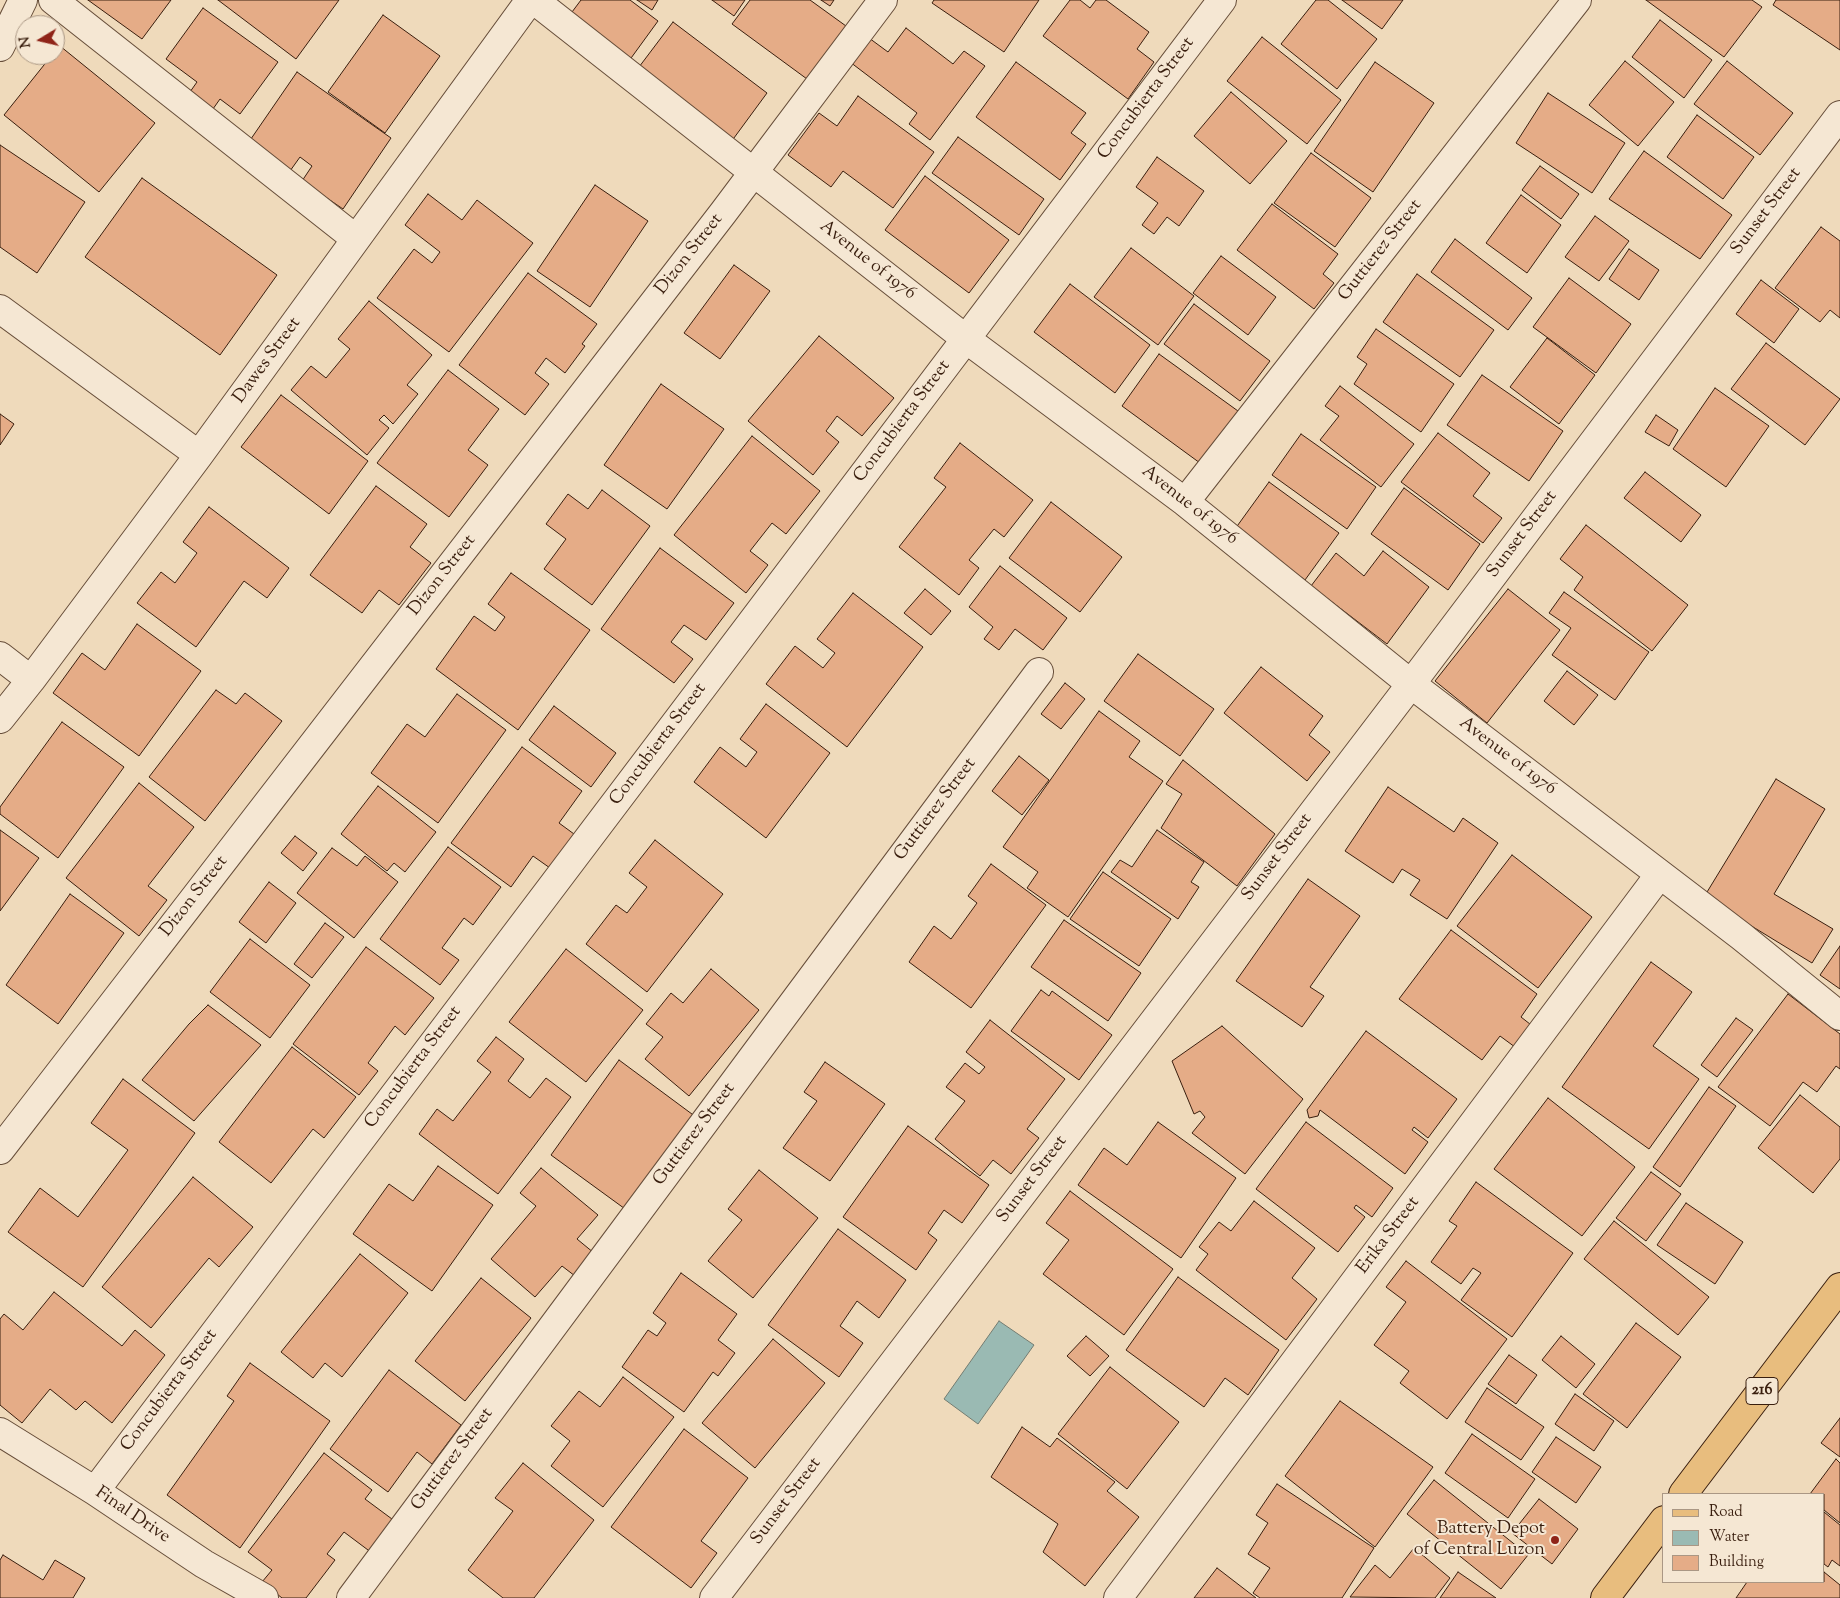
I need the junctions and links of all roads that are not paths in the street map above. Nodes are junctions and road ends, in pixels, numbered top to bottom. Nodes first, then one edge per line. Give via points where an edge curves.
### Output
1 (23, 0) edge
2 (53, 0) edge
3 (530, 0) edge
4 (534, 0) edge
5 (883, 0) edge
6 (1222, 0) edge
7 (1577, 0) edge
8 (0, 47) edge
9 (1840, 115) edge
10 (754, 172) junction
11 (356, 239) junction
12 (0, 309) edge
13 (966, 339) junction
14 (199, 455) junction
15 (1185, 502) junction
16 (0, 656) edge
17 (1039, 672) dead end
18 (31, 680) junction
19 (1411, 684) junction
20 (0, 719) edge
21 (1660, 874) junction
22 (1840, 1016) edge
23 (0, 1150) edge
24 (1840, 1287) edge
25 (0, 1432) edge
26 (95, 1491) junction
27 (1685, 1493) edge
28 (1662, 1523) edge
29 (264, 1598) edge
30 (351, 1598) edge
31 (714, 1598) edge
32 (1118, 1598) edge
33 (1605, 1598) edge

1 - 8 street
2 - 11 street
3 - 11 street, Dawes Street
4 - 10 street, Avenue of 1976
5 - 10 street, Dizon Street
6 - 13 street, Concubierta Street
7 - 15 street, Guttierez Street
9 - 19 street, Sunset Street
10 - 13 street, Avenue of 1976
10 - 23 street, Dizon Street
11 - 14 street, Dawes Street
12 - 14 street
13 - 15 street, Avenue of 1976
13 - 26 street, Concubierta Street
14 - 18 street, Dawes Street
15 - 19 street, Avenue of 1976
16 - 18 street
17 - 30 street, Guttierez Street
18 - 20 street, Dawes Street
19 - 21 street, Avenue of 1976
19 - 31 street, Sunset Street
21 - 22 street, Avenue of 1976
21 - 32 street, Erika Street
24 - 27 main road, 216
25 - 26 street, Final Drive
26 - 29 street, Final Drive via 204,1564
28 - 33 main road

